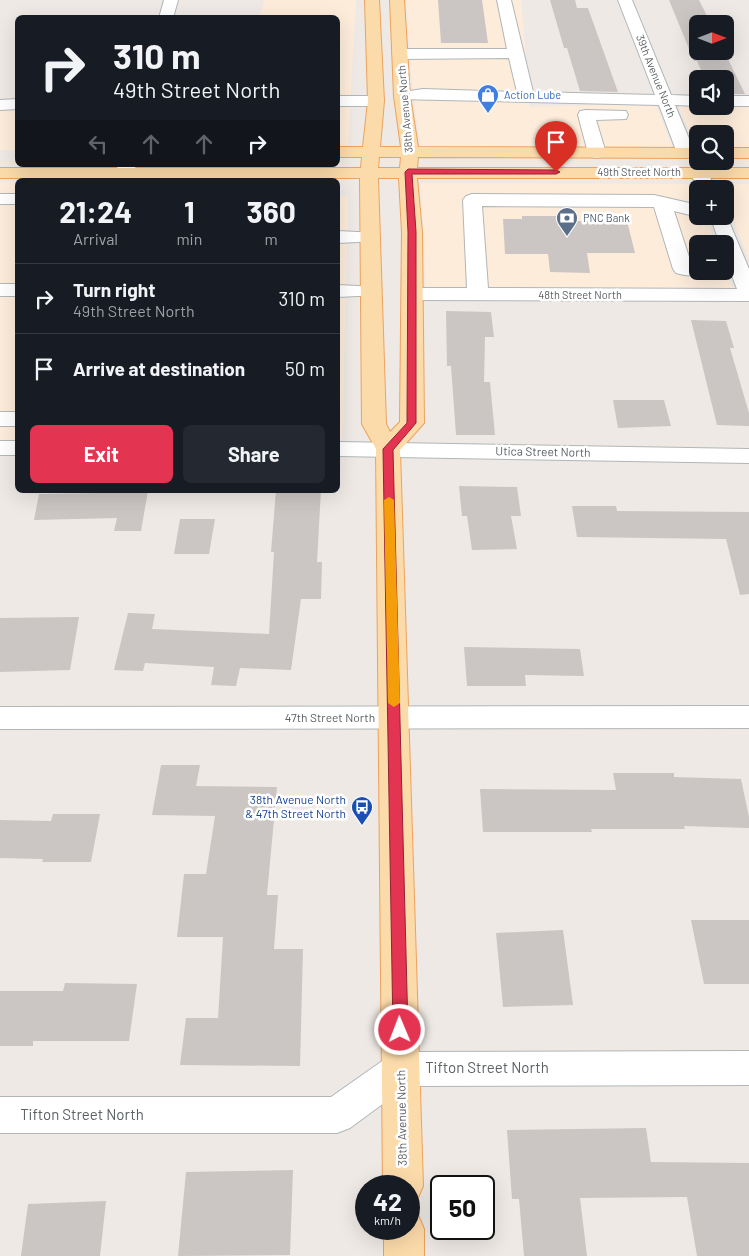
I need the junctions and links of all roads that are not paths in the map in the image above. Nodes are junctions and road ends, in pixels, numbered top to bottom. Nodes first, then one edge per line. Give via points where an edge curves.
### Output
1 (170, 0) edge
2 (372, 0) edge
3 (397, 0) edge
4 (504, 0) edge
5 (625, 0) edge
6 (167, 15) edge
7 (516, 53) junction
8 (400, 54) junction
9 (402, 96) junction
10 (526, 98) junction
11 (749, 100) edge
12 (376, 101) junction
13 (734, 101) edge
14 (340, 102) edge
15 (689, 103) edge
16 (0, 104) edge
17 (15, 104) edge
18 (668, 108) junction
19 (689, 147) edge
20 (410, 151) junction
21 (340, 152) edge
22 (372, 152) junction
23 (597, 153) junction
24 (689, 153) edge
25 (734, 153) edge
26 (749, 153) edge
27 (125, 172) edge
28 (370, 172) junction
29 (408, 172) junction
30 (556, 172) junction
31 (698, 172) junction
32 (0, 173) edge
33 (749, 173) edge
34 (223, 176) edge
35 (703, 180) edge
36 (0, 199) edge
37 (15, 199) edge
38 (561, 201) junction
39 (662, 203) junction
40 (689, 209) edge
41 (722, 225) edge
42 (340, 237) edge
43 (370, 237) junction
44 (689, 267) edge
45 (738, 269) edge
46 (0, 290) edge
47 (15, 290) edge
48 (340, 291) edge
49 (370, 292) junction
50 (412, 294) junction
51 (478, 295) junction
52 (749, 295) edge
53 (0, 418) edge
54 (15, 419) edge
55 (0, 448) edge
56 (15, 448) edge
57 (340, 449) edge
58 (388, 449) junction
59 (749, 456) edge
60 (749, 717) edge
61 (0, 718) edge
62 (394, 718) junction
63 (749, 1068) edge
64 (401, 1069) junction
65 (0, 1115) edge
66 (403, 1175) edge
67 (404, 1240) edge
68 (404, 1256) edge

1 - 6 street
2 - 12 main road, 38th Avenue North
3 - 8 main road, 38th Avenue North
4 - 7 street
5 - 18 street, 39th Avenue North
7 - 8 street
7 - 10 street
8 - 9 main road, 38th Avenue North
9 - 10 street
9 - 20 main road, 38th Avenue North
10 - 18 street
11 - 13 street
12 - 14 street
12 - 22 main road, 38th Avenue North
15 - 18 street
16 - 17 street
18 - 19 street, 39th Avenue North
18 - 23 street via 586,115
20 - 22 main road, 49th Street North
20 - 23 main road, 49th Street North
20 - 29 main road, 38th Avenue North
21 - 22 main road
22 - 28 main road, 38th Avenue North
23 - 24 main road, 49th Street North
25 - 26 main road
27 - 32 main road
27 - 34 main road
28 - 29 main road, 49th Street North
28 - 34 main road
28 - 43 main road, 38th Avenue North
29 - 30 main road, 49th Street North
29 - 50 main road, 38th Avenue North
30 - 31 main road, 49th Street North
30 - 38 street
31 - 33 main road, 49th Street North
31 - 35 street
36 - 37 street
38 - 39 street
38 - 51 street via 472,200
39 - 40 street
39 - 44 street
41 - 45 street
42 - 43 street
43 - 49 main road, 38th Avenue North
45 - 52 street
46 - 47 street
48 - 49 street
49 - 58 main road, 38th Avenue North via 374,424
50 - 51 street, 48th Street North
50 - 58 main road, 38th Avenue North via 412,423
51 - 52 street, 48th Street North
53 - 54 street
55 - 56 street
57 - 58 street, Utica Street North
58 - 59 street, Utica Street North
58 - 62 main road, 38th Avenue North
60 - 62 street, 47th Street North
61 - 62 street, 47th Street North
62 - 64 main road, 38th Avenue North
63 - 64 street, Tifton Street North
64 - 65 street, Tifton Street North via 338,1115
64 - 66 main road, 38th Avenue North
67 - 68 main road

